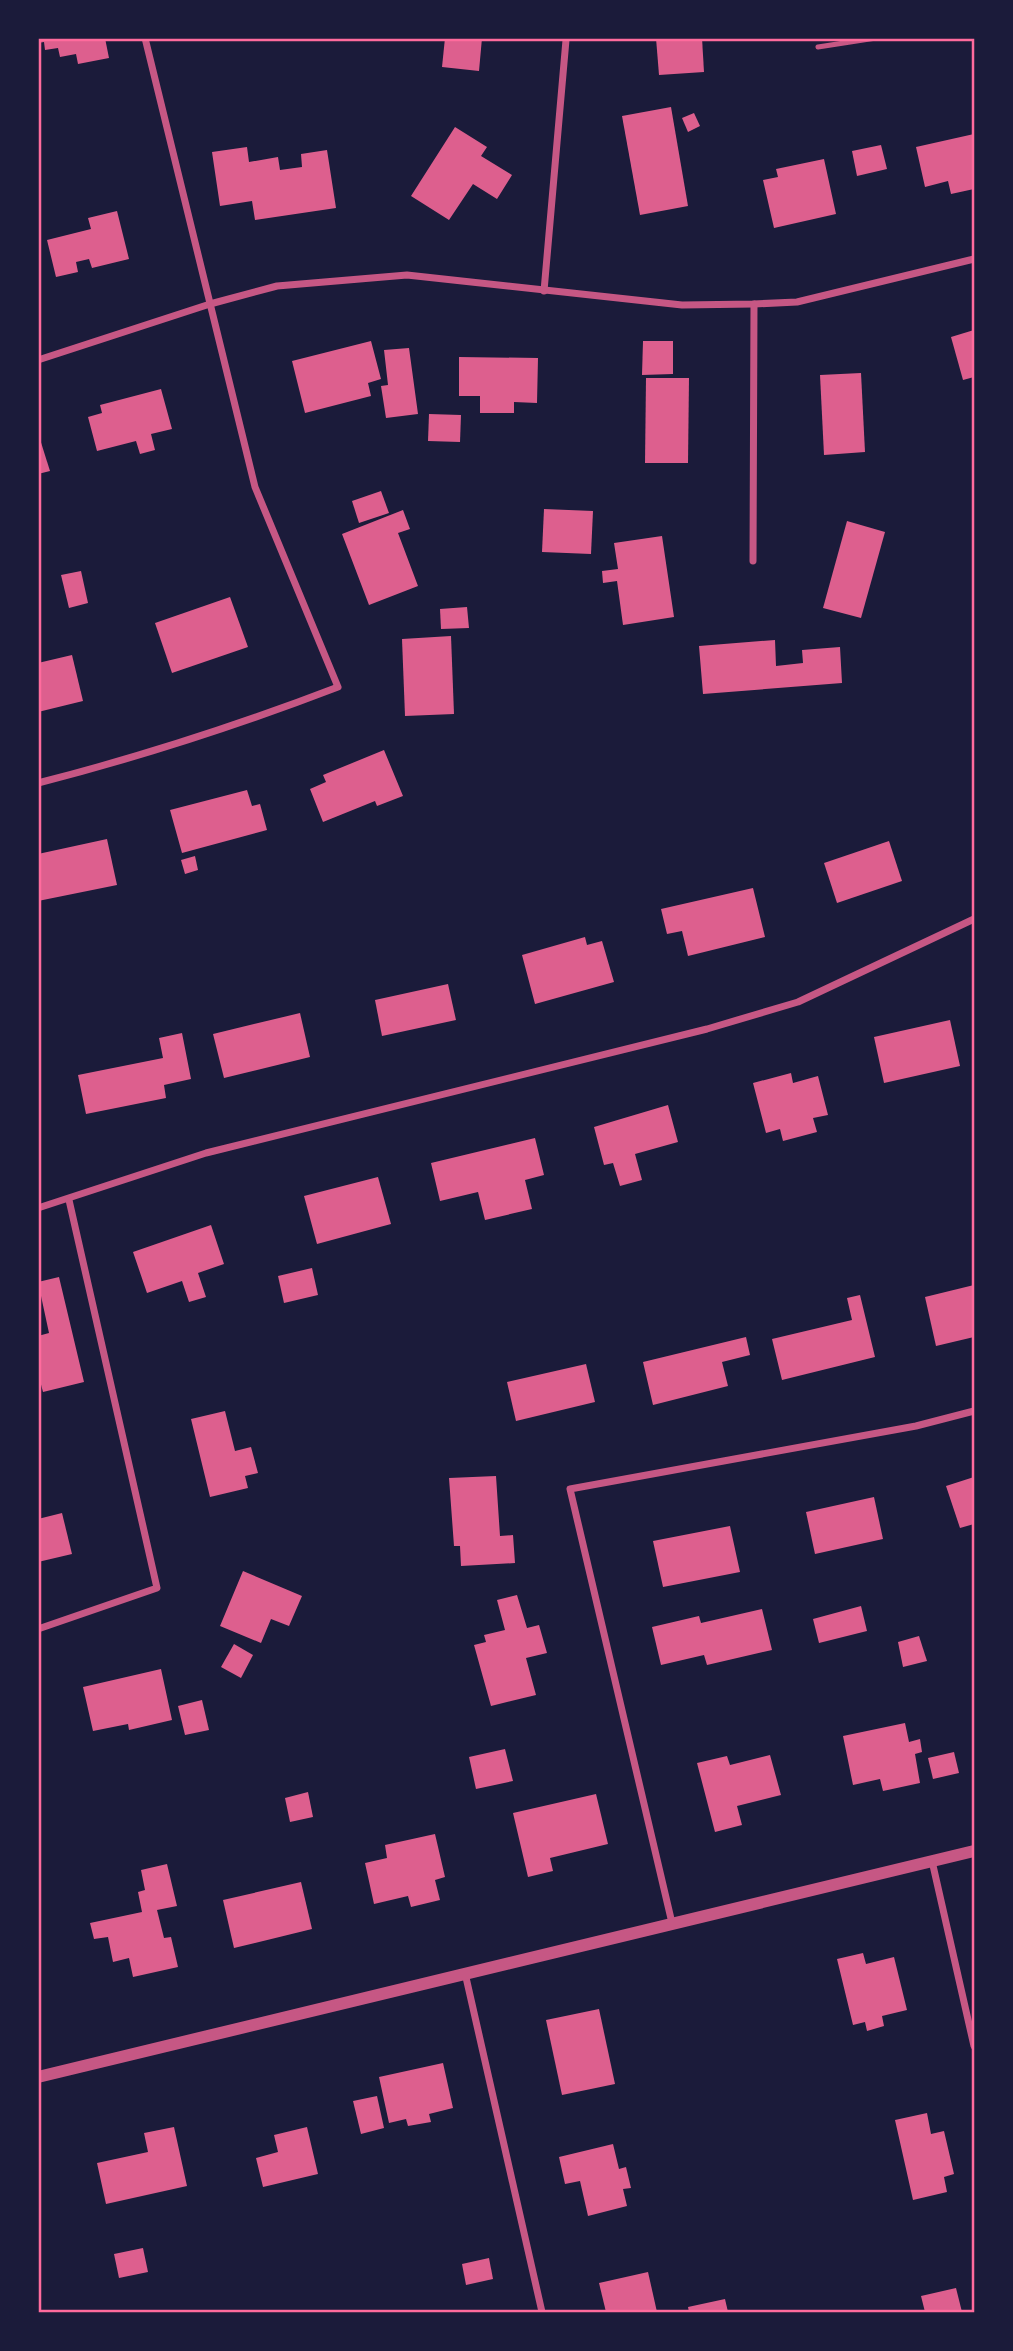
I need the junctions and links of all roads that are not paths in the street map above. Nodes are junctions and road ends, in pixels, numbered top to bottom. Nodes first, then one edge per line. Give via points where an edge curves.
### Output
1 (145, 38) edge
2 (876, 38) edge
3 (566, 40) dead end
4 (818, 47) dead end
5 (975, 260) edge
6 (544, 291) junction
7 (210, 304) junction
8 (754, 304) junction
9 (38, 360) edge
10 (753, 561) dead end
11 (38, 783) edge
12 (975, 919) edge
13 (69, 1200) junction
14 (38, 1208) edge
15 (975, 1411) edge
16 (38, 1629) edge
17 (975, 1851) edge
18 (932, 1861) junction
19 (672, 1923) junction
20 (465, 1972) junction
21 (975, 2046) edge
22 (38, 2077) edge
23 (542, 2312) edge

1 - 7 street
2 - 4 lane
3 - 6 street
5 - 8 street via 797,302
6 - 7 street via 407,275 277,286
6 - 8 street via 682,305
7 - 9 street
7 - 11 street via 255,487 338,687 144,755
8 - 10 street
12 - 13 street via 785,1006 206,1153
13 - 14 street
13 - 16 street via 157,1588
15 - 19 street via 916,1426 570,1489
17 - 18 street
18 - 19 street
18 - 21 street
19 - 20 street
20 - 22 street
20 - 23 street

